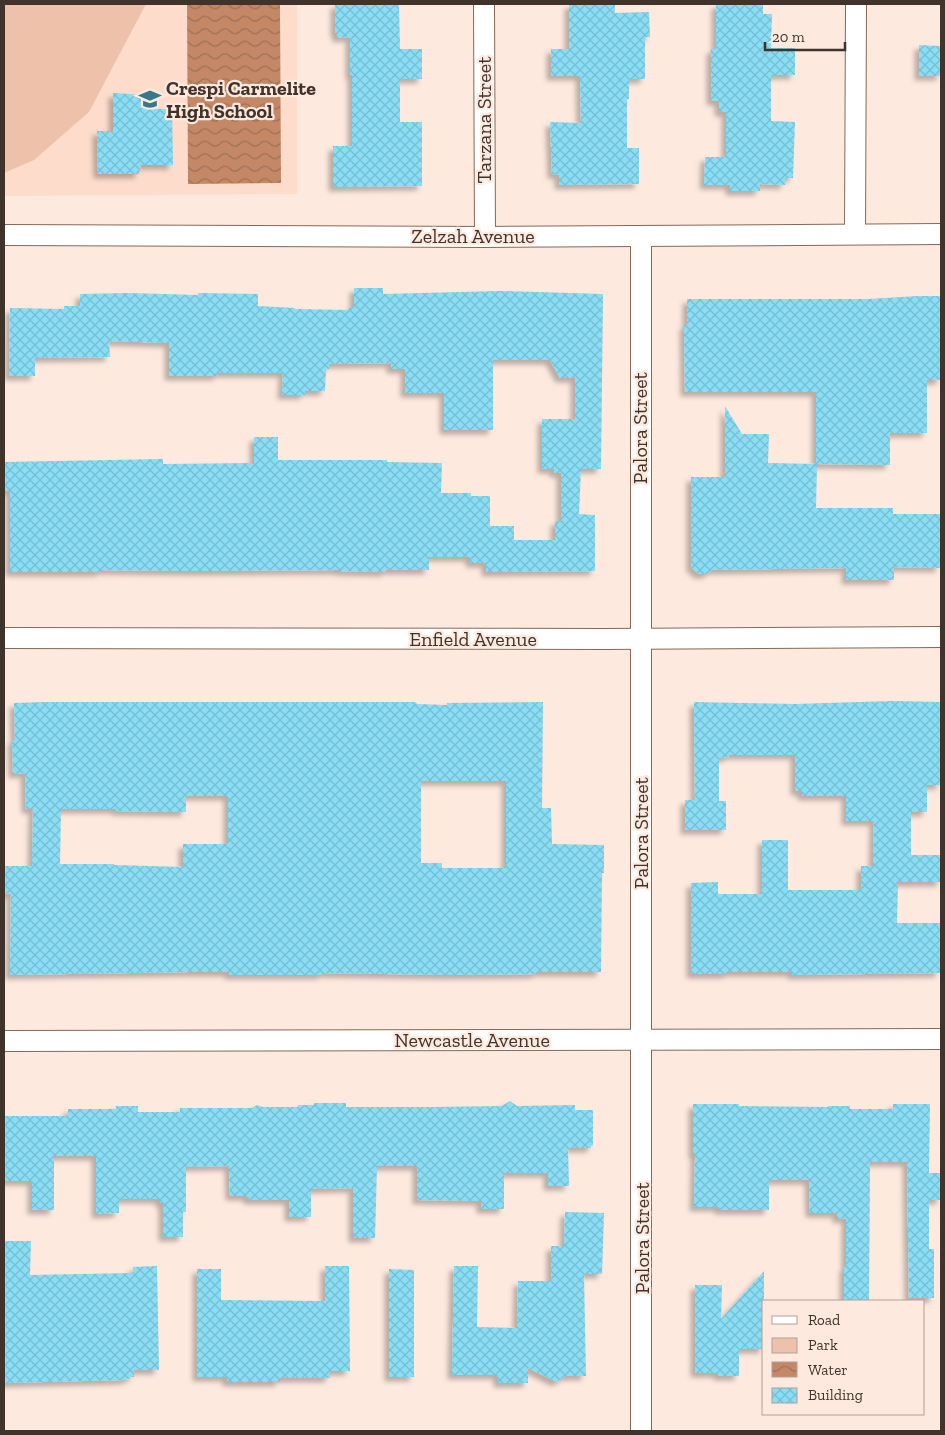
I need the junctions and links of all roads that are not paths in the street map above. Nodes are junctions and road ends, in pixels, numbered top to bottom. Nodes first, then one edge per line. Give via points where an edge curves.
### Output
1 (484, 4) edge
2 (856, 4) edge
3 (855, 234) junction
4 (941, 234) edge
5 (4, 235) edge
6 (641, 236) junction
7 (485, 237) junction
8 (941, 637) edge
9 (4, 638) edge
10 (640, 638) junction
11 (941, 1039) edge
12 (642, 1040) junction
13 (4, 1041) edge
14 (641, 1431) edge

1 - 7 street, Tarzana Street
2 - 3 street
3 - 4 street, Zelzah Avenue
3 - 6 street, Zelzah Avenue
5 - 7 street, Zelzah Avenue
6 - 7 street, Zelzah Avenue
6 - 10 street, Palora Street
8 - 10 street, Enfield Avenue
9 - 10 street, Enfield Avenue
10 - 12 street, Palora Street
11 - 12 street, Newcastle Avenue
12 - 13 street, Newcastle Avenue
12 - 14 street, Palora Street

